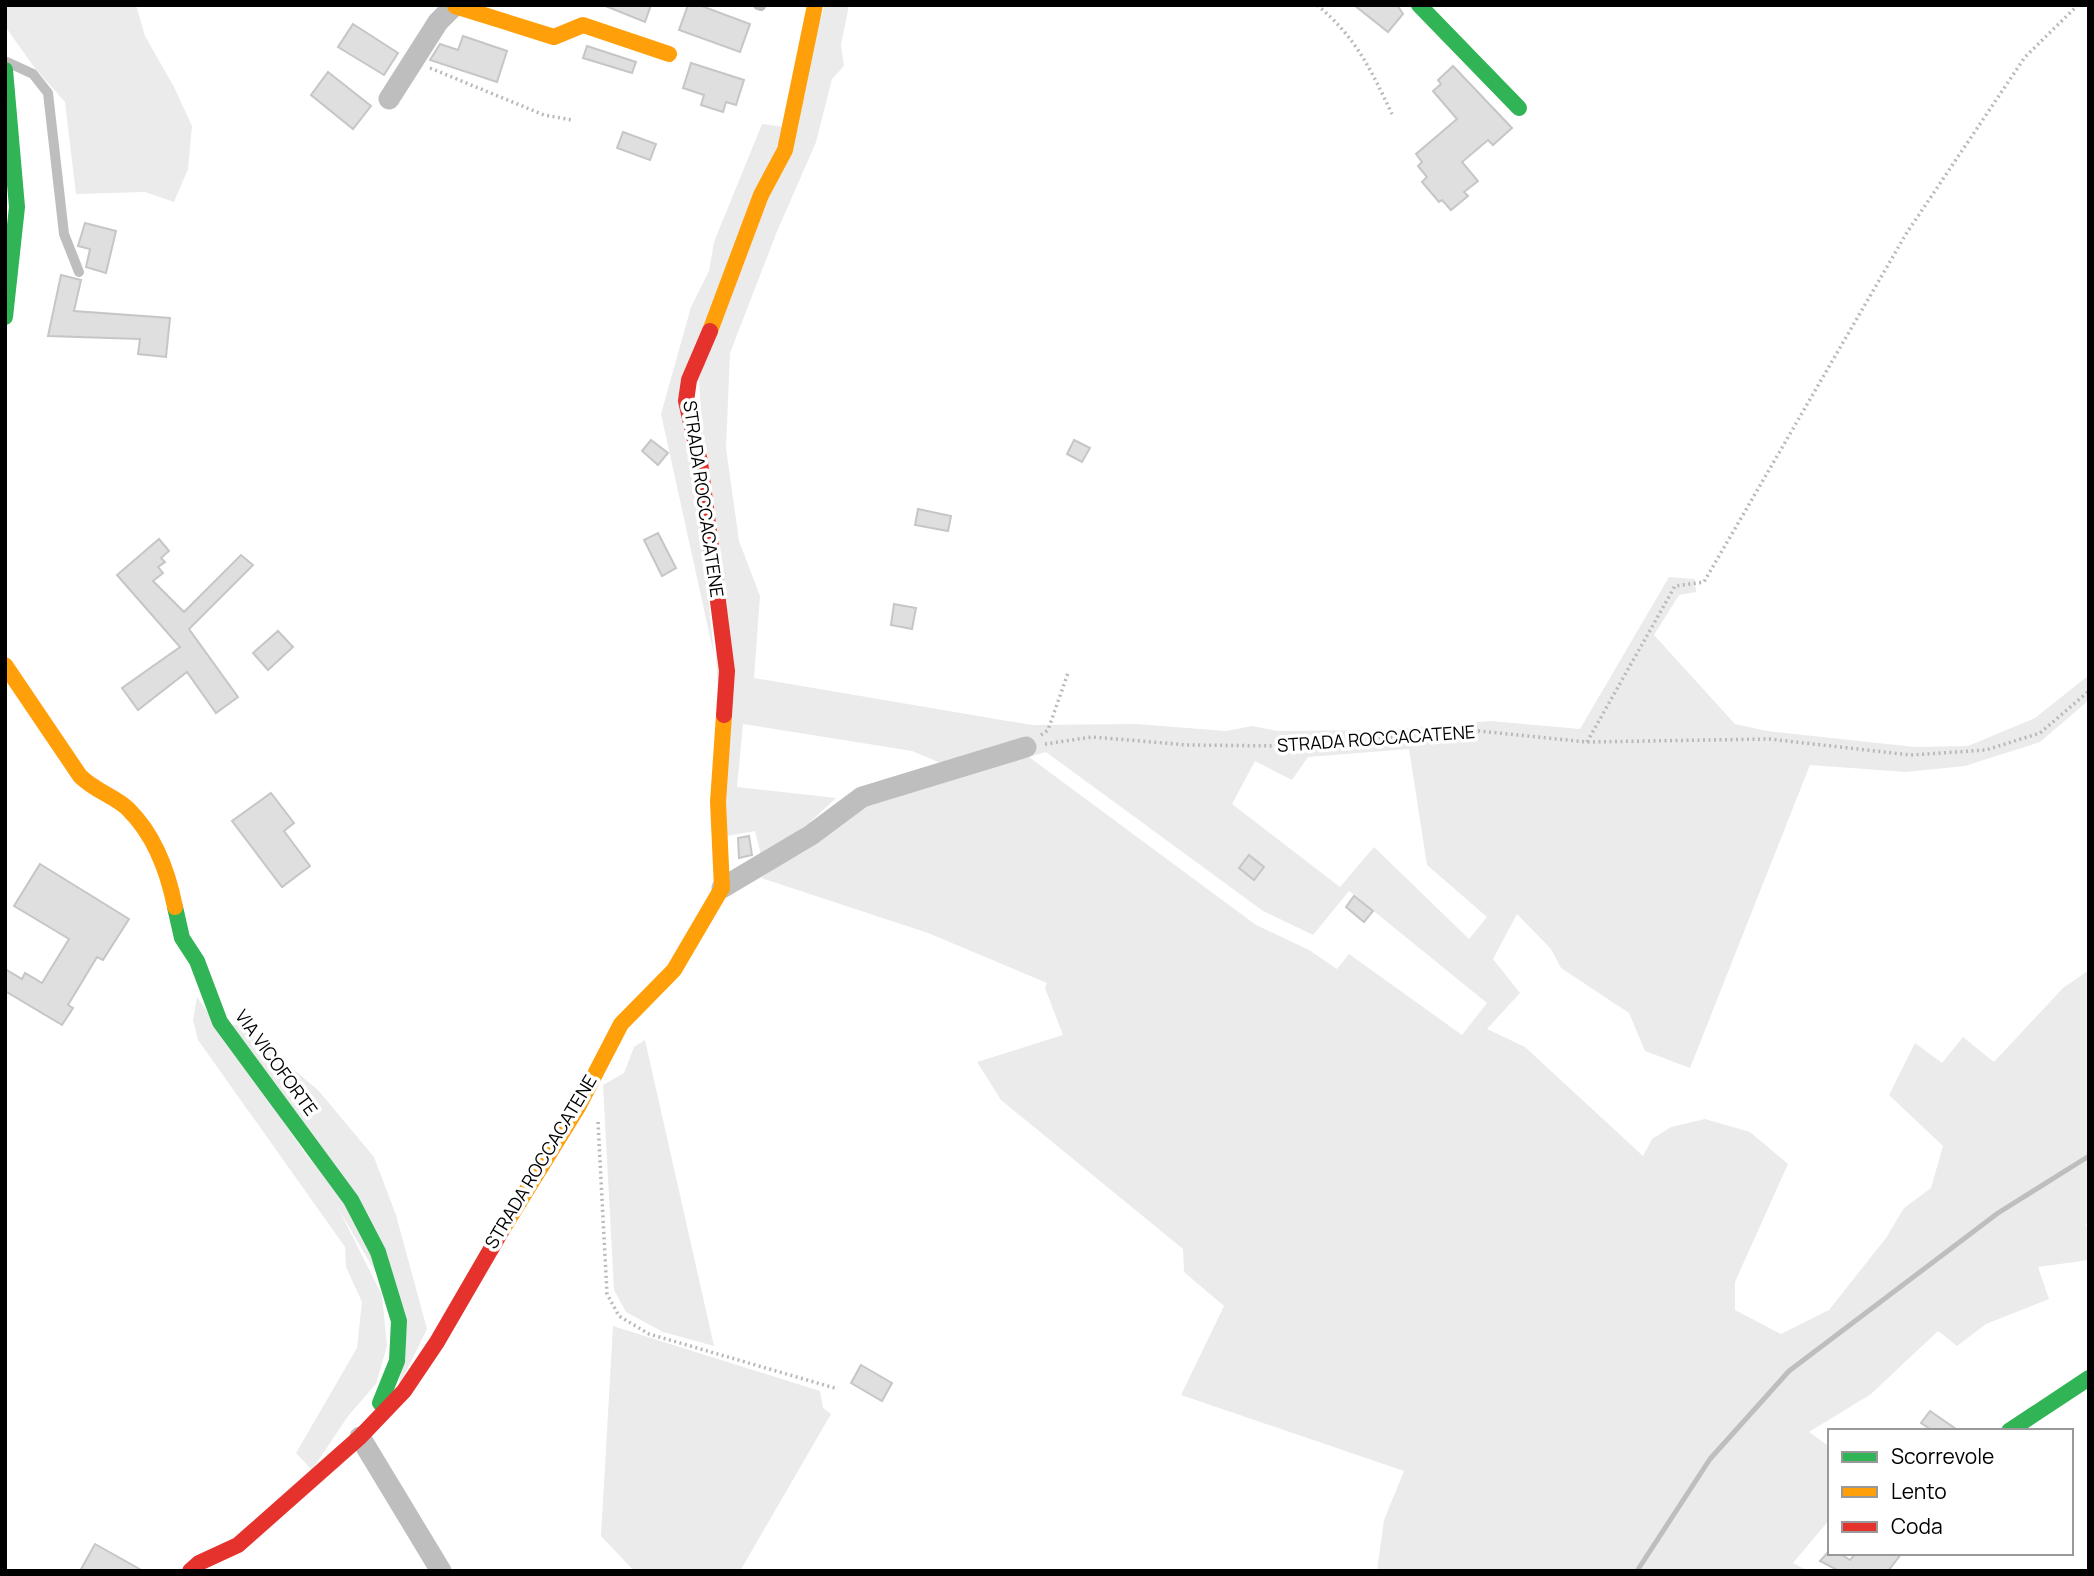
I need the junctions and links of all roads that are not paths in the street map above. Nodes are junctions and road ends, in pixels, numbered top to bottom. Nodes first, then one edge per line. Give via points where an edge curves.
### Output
1 (815, 5) edge
2 (455, 6) edge
3 (1431, 9) edge
4 (669, 54) dead end
5 (5, 61) edge
6 (6, 81) edge
7 (389, 99) dead end
8 (1519, 108) dead end
9 (79, 272) dead end
10 (5, 317) edge
11 (5, 665) edge
12 (1026, 747) road end
13 (722, 888) junction
14 (2089, 1378) edge
15 (2012, 1429) edge
16 (360, 1437) junction
17 (190, 1571) edge
18 (441, 1571) edge

1 - 13 street, STRADA ROCCACATENE via 785,150 761,195 689,380 686,401 700,462 727,671 718,802
2 - 4 street via 554,37 583,25
2 - 7 street via 438,22
3 - 8 street
5 - 9 lane via 33,74 48,93 64,233
6 - 10 street via 17,207
11 - 16 street, VIA VICOFORTE via 80,776 94,790 128,807 144,828 167,869 182,938 197,961 220,1022 351,1200 379,1252 399,1321 399,1348 379,1405
12 - 13 street, STRADA ROCCACATENE via 862,797 811,835
13 - 16 street, STRADA ROCCACATENE via 674,970 621,1024 578,1107 462,1294 438,1342 404,1391
14 - 15 street
16 - 17 street, STRADA ROCCACATENE via 238,1545
16 - 18 street

